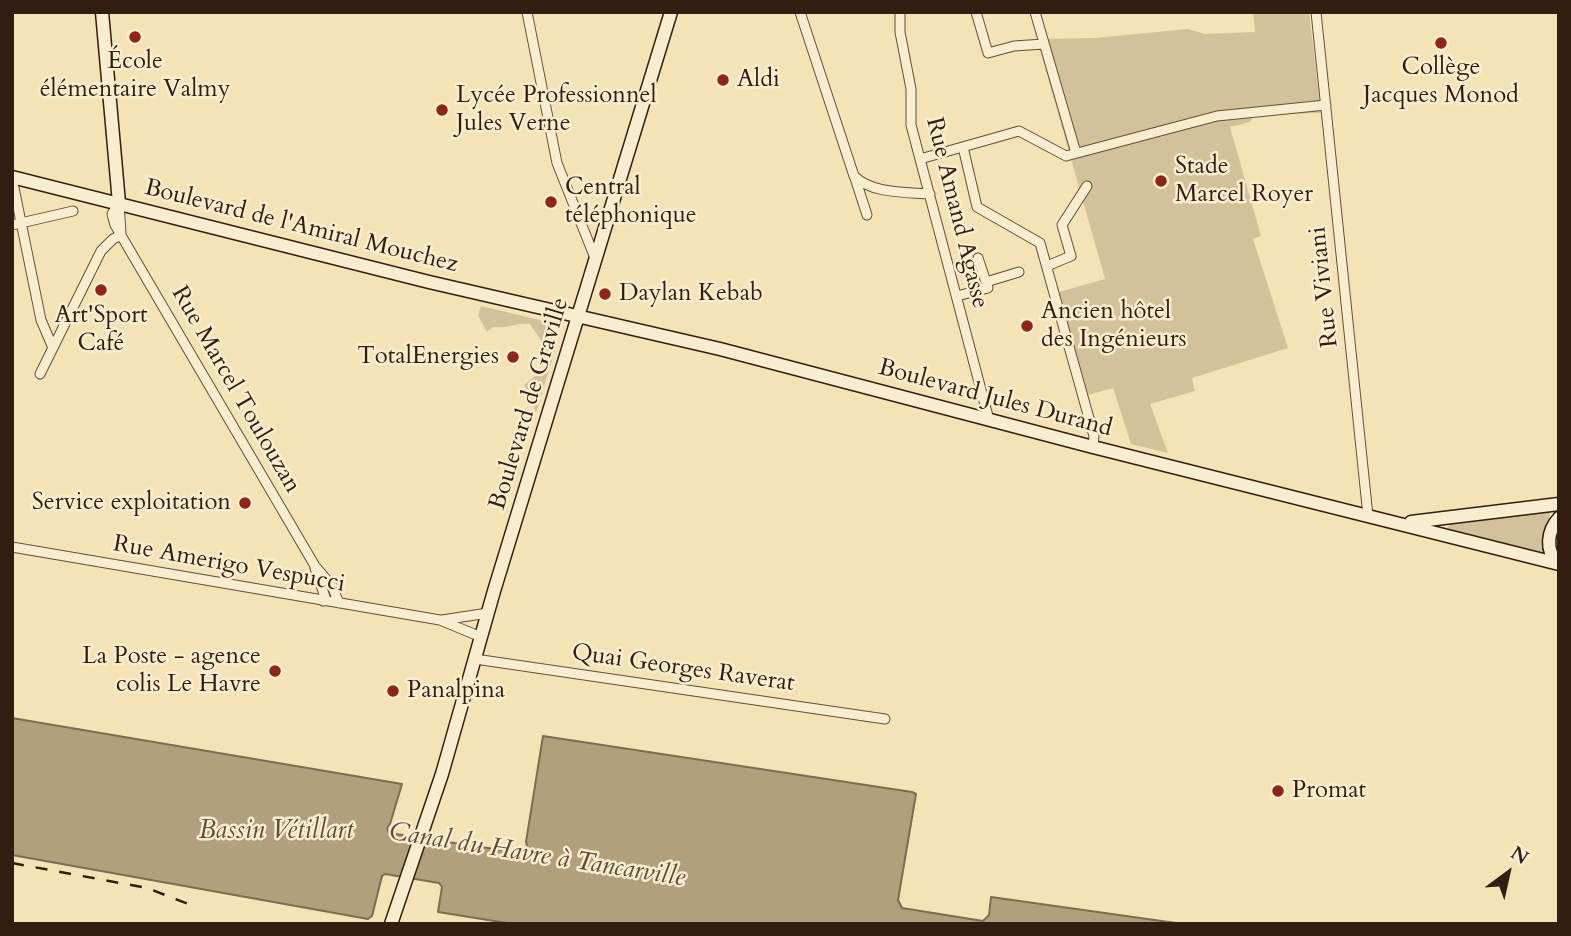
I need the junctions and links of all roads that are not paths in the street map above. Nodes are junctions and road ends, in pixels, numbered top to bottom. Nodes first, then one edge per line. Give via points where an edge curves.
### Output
1 (102, 12) edge
2 (527, 12) edge
3 (671, 12) edge
4 (800, 12) edge
5 (900, 12) edge
6 (976, 12) edge
7 (1035, 12) edge
8 (1316, 12) edge
9 (1044, 44) junction
10 (1326, 105) junction
11 (963, 147) junction
12 (1076, 153) junction
13 (920, 159) junction
14 (854, 176) junction
15 (12, 178) edge
16 (1087, 186) dead end
17 (930, 194) junction
18 (119, 203) junction
19 (73, 211) dead end
20 (867, 215) dead end
21 (17, 224) edge
22 (121, 235) junction
23 (978, 258) dead end
24 (596, 260) junction
25 (1047, 266) junction
26 (1019, 272) dead end
27 (986, 282) junction
28 (957, 296) junction
29 (579, 317) junction
30 (53, 348) junction
31 (40, 374) dead end
32 (989, 420) junction
33 (1093, 447) junction
34 (1559, 504) edge
35 (1368, 516) junction
36 (1559, 518) edge
37 (1400, 523) junction
38 (12, 547) edge
39 (1558, 563) edge
40 (314, 566) junction
41 (323, 601) junction
42 (339, 603) junction
43 (488, 613) junction
44 (440, 620) junction
45 (481, 637) junction
46 (475, 659) junction
47 (885, 719) dead end
48 (391, 924) edge

1 - 18 main road
2 - 24 street via 557,163
3 - 24 main road, Boulevard de Graville
4 - 14 street
5 - 13 street, Rue Amand Agasse via 911,125
6 - 9 street via 988,52
7 - 9 street
8 - 10 street, Rue Viviani
9 - 12 street
10 - 12 street via 1217,116
10 - 35 street, Rue Viviani
11 - 12 street via 1020,131 1066,156
11 - 13 street
11 - 25 street via 977,207 1040,243
13 - 17 street, Rue Amand Agasse
14 - 17 street via 867,186
14 - 20 street
15 - 18 main road, Boulevard de l'Amiral Mouchez
15 - 21 street
16 - 25 street via 1062,225 1071,256
17 - 28 street, Rue Amand Agasse
18 - 22 street, Rue Marcel Toulouzan
18 - 29 main road, Boulevard de l'Amiral Mouchez
19 - 21 street
21 - 30 street via 41,320
22 - 30 street via 101,251
22 - 40 street, Rue Marcel Toulouzan
23 - 27 street
24 - 29 main road, Boulevard de Graville
25 - 33 street via 1094,436
26 - 27 street
27 - 28 street via 988,288
28 - 32 street, Rue Amand Agasse
29 - 32 main road, Boulevard Jules Durand
29 - 43 main road, Boulevard de Graville
30 - 31 street
32 - 33 main road, Boulevard Jules Durand
33 - 35 main road, Boulevard Jules Durand
34 - 37 main road, Boulevard Jules Durand
35 - 37 main road, Boulevard Jules Durand
36 - 39 main road, Boulevard Jules Durand via 1550,533 1549,549
37 - 39 main road, Boulevard Jules Durand
38 - 41 street, Rue Amerigo Vespucci
40 - 41 street, Rue Marcel Toulouzan
40 - 42 street, Rue Marcel Toulouzan via 332,586
41 - 42 street, Rue Amerigo Vespucci
42 - 44 street, Rue Amerigo Vespucci
43 - 44 street, Rue Amerigo Vespucci
43 - 45 main road, Boulevard de Graville
44 - 45 street, Rue Amerigo Vespucci
45 - 46 main road, Boulevard de Graville
46 - 47 street, Quai Georges Raverat
46 - 48 main road, Boulevard de Graville

